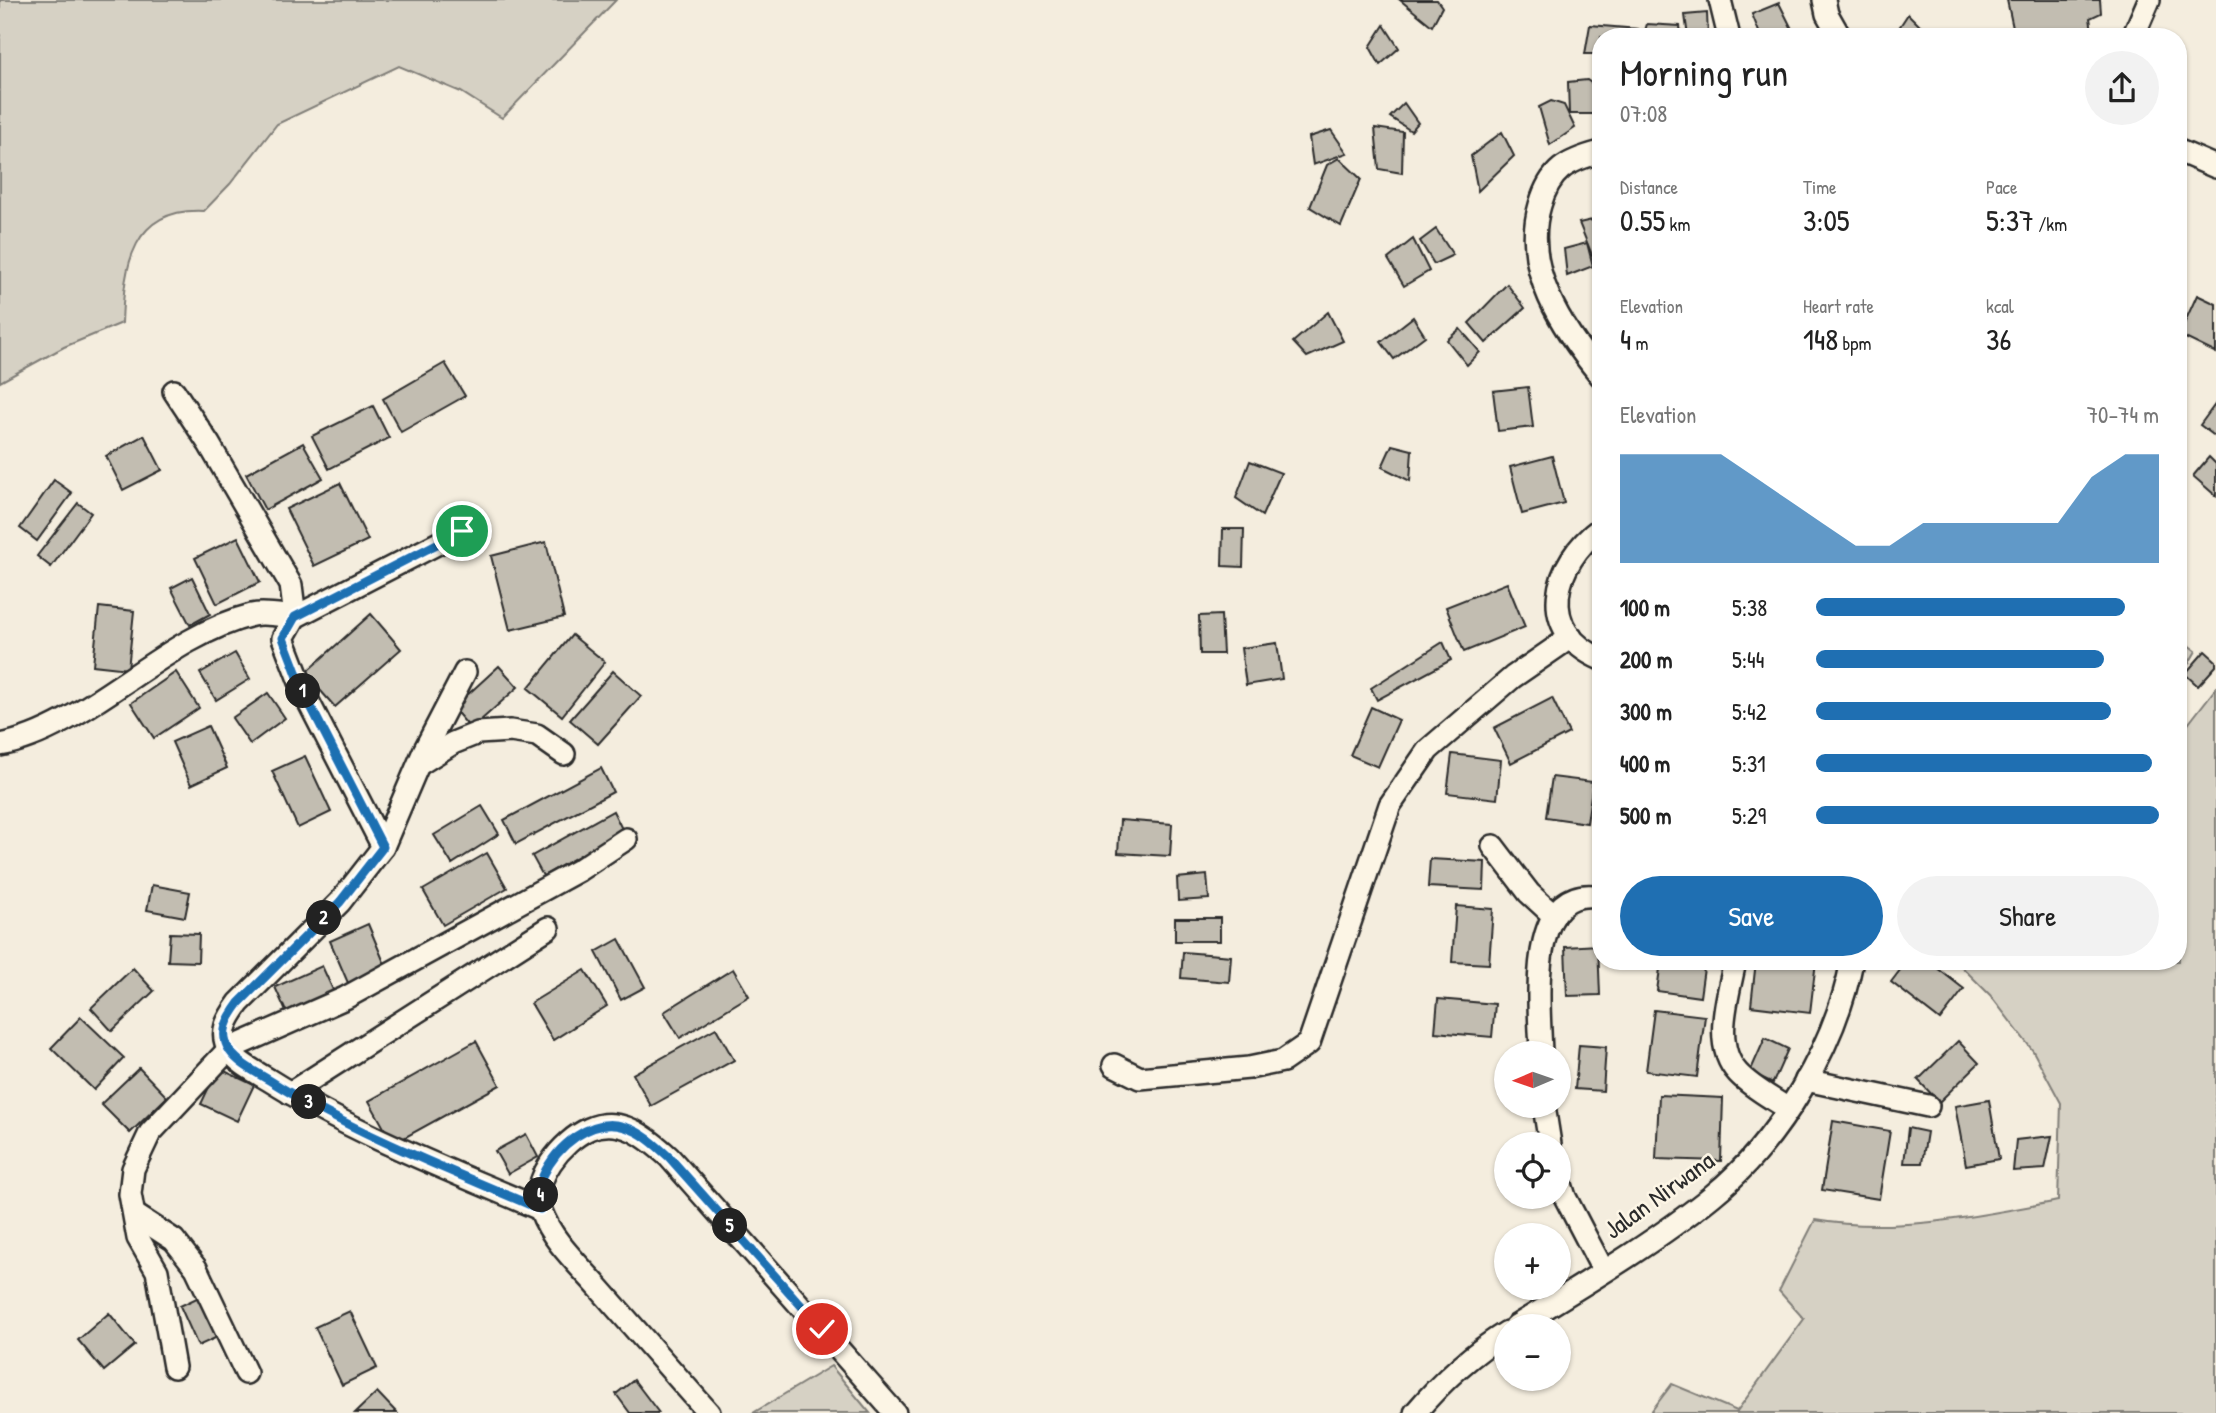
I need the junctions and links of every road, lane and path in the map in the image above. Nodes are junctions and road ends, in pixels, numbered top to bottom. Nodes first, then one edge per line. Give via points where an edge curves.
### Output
1 (1720, 0) edge
2 (1824, 0) edge
3 (2149, 0) edge
4 (1727, 28) edge
5 (1835, 28) edge
6 (2137, 28) edge
7 (2187, 154) edge
8 (1592, 156) edge
9 (2216, 167) edge
10 (1592, 365) edge
11 (174, 390) dead end
12 (462, 531) dead end
13 (1592, 537) edge
14 (295, 617) junction
15 (1567, 630) junction
16 (1592, 654) edge
17 (465, 672) dead end
18 (0, 745) edge
19 (564, 754) dead end
20 (421, 763) junction
21 (626, 839) dead end
22 (1493, 846) dead end
23 (383, 847) junction
24 (1592, 898) edge
25 (1554, 916) junction
26 (548, 928) dead end
27 (1734, 970) edge
28 (1850, 970) edge
29 (1541, 1041) edge
30 (229, 1049) junction
31 (1114, 1065) dead end
32 (1806, 1080) junction
33 (290, 1093) junction
34 (1928, 1106) dead end
35 (1788, 1109) junction
36 (540, 1209) junction
37 (1571, 1209) edge
38 (137, 1216) junction
39 (1603, 1270) junction
40 (1535, 1314) edge
41 (1494, 1341) edge
42 (174, 1367) dead end
43 (246, 1373) dead end
44 (709, 1413) edge
45 (895, 1413) edge
46 (1415, 1413) edge

1 - 4 street
2 - 5 street
3 - 6 street
7 - 9 street
8 - 10 street via 1563,167 1546,183 1535,219 1534,243 1555,309
11 - 14 street via 291,586
12 - 14 street
13 - 15 street via 1562,573 1558,596
14 - 18 street via 255,614 225,624 182,645 49,728
14 - 23 street via 283,638 290,663
15 - 16 street via 1576,645
15 - 31 street via 1428,750 1390,805 1308,1043 1298,1053 1249,1068 1140,1078
17 - 20 street
19 - 20 street via 537,735 478,733
20 - 23 street
21 - 30 street via 579,870 345,998
22 - 25 street via 1529,893
23 - 30 street via 340,902 226,1020
24 - 25 street via 1573,900
25 - 29 street via 1544,933
26 - 33 street
27 - 35 street via 1724,1030 1729,1060 1740,1076
28 - 32 street, Jalan Nirwana via 1838,1015
30 - 33 street
30 - 38 street via 150,1133 131,1181
32 - 34 street
32 - 35 street, Jalan Nirwana
33 - 36 street via 404,1151
35 - 39 street, Jalan Nirwana via 1745,1165 1713,1196
36 - 44 street via 560,1244
36 - 45 street via 542,1177 563,1147 591,1128 623,1126 650,1139
37 - 39 street
38 - 42 street via 138,1238 157,1271
38 - 43 street via 174,1240 196,1268
39 - 40 street, Jalan Nirwana
41 - 46 street via 1437,1387

